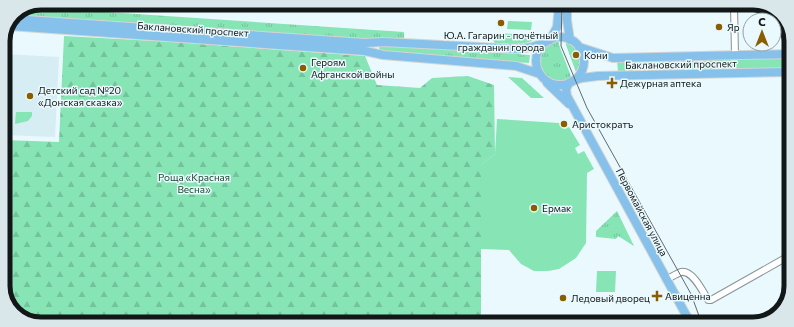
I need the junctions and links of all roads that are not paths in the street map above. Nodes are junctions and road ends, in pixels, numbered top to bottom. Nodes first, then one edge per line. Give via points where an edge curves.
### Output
1 (559, 10) edge
2 (567, 10) edge
3 (734, 10) edge
4 (19, 19) edge
5 (13, 26) edge
6 (570, 40) junction
7 (548, 41) junction
8 (376, 43) junction
9 (579, 47) junction
10 (376, 53) junction
11 (784, 54) edge
12 (735, 55) junction
13 (784, 72) edge
14 (542, 77) junction
15 (571, 82) junction
16 (575, 111) junction
17 (784, 259) edge
18 (666, 280) junction
19 (687, 317) edge

1 - 7 main road via 557,27
2 - 6 main road
3 - 12 street
4 - 8 main road, Баклановский проспект
5 - 10 main road, Баклановский проспект
6 - 7 main road via 561,37
6 - 9 main road
7 - 8 main road, Баклановский проспект via 532,48 518,49
7 - 14 main road via 540,49 537,57 537,66
8 - 10 street
9 - 12 main road, Баклановский проспект via 613,58
9 - 15 main road via 583,55 583,64 580,73
10 - 14 main road, Баклановский проспект via 516,66
11 - 12 main road, Баклановский проспект
13 - 15 main road, Баклановский проспект via 598,76
14 - 15 main road via 557,85
14 - 16 main road, Первомайская улица
15 - 16 main road, Первомайская улица via 566,89
16 - 18 main road, Первомайская улица
17 - 18 street via 711,300 708,300 695,278 686,272
18 - 19 main road, Первомайская улица

